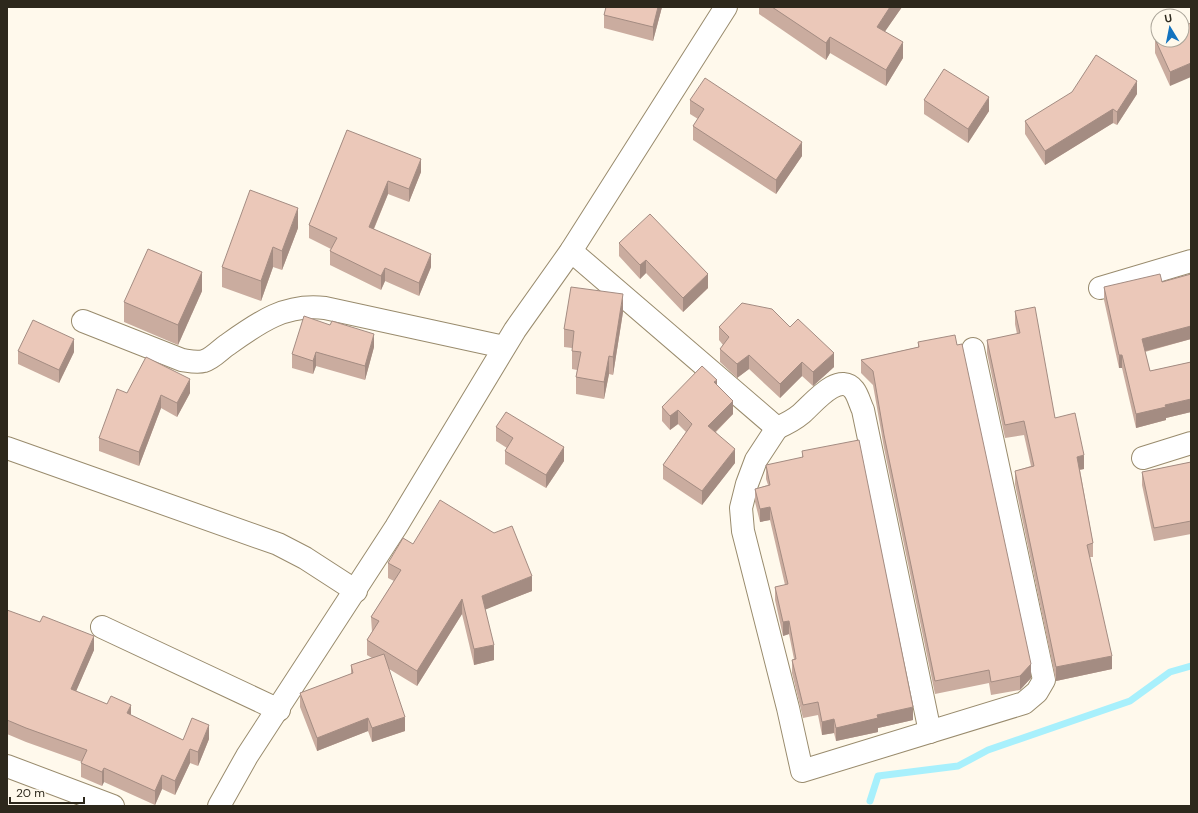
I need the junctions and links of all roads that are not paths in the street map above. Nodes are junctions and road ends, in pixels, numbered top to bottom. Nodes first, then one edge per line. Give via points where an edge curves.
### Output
1 (726, 7) edge
2 (571, 251) junction
3 (1191, 261) edge
4 (1100, 288) dead end
5 (83, 321) dead end
6 (504, 347) junction
7 (974, 349) dead end
8 (777, 428) junction
9 (1191, 443) edge
10 (7, 448) edge
11 (1143, 458) dead end
12 (356, 591) junction
13 (102, 627) dead end
14 (279, 710) junction
15 (930, 732) junction
16 (7, 766) edge
17 (112, 806) edge
18 (219, 806) edge

1 - 2 street
2 - 6 street
2 - 8 street
3 - 4 street
5 - 6 street via 182,360 197,362 210,358 266,320 290,309 309,306
6 - 12 street
7 - 15 street via 1044,680 1037,692 1024,703
8 - 15 street via 800,415 831,387 848,384 854,390 863,410
8 - 15 street via 756,460 741,508 743,531 802,771
9 - 11 street
10 - 12 street via 278,544
12 - 14 street
13 - 14 street
14 - 18 street via 247,756
16 - 17 street

